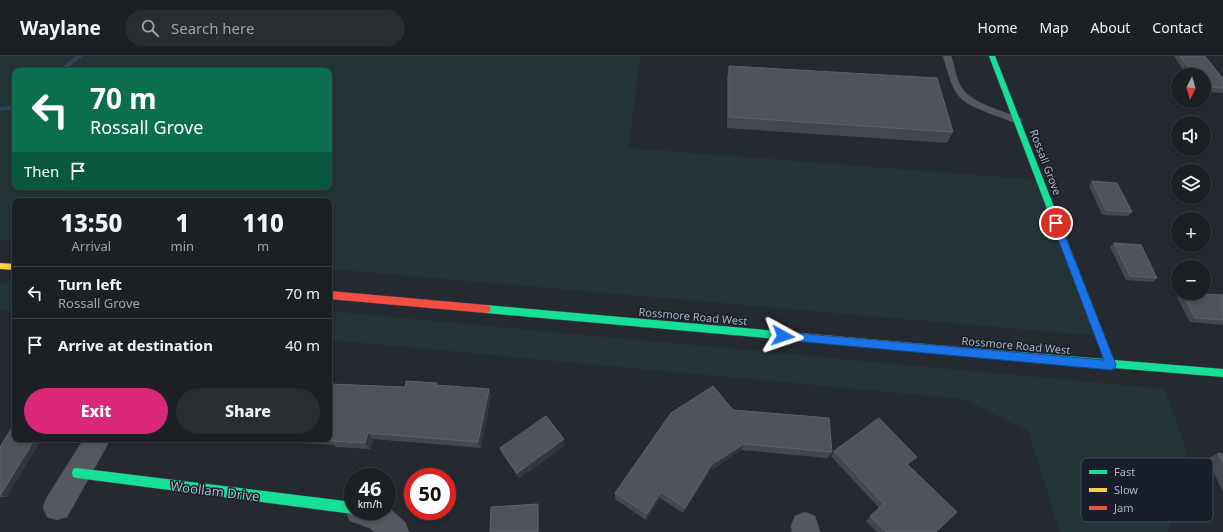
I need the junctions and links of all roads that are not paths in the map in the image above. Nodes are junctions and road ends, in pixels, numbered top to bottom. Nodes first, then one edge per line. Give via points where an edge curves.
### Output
1 (947, 56) edge
2 (992, 56) edge
3 (1017, 120) junction
4 (0, 266) edge
5 (12, 267) edge
6 (332, 295) edge
7 (1111, 365) junction
8 (1223, 373) edge
9 (95, 444) dead end
10 (77, 473) junction
11 (57, 506) dead end
12 (344, 507) edge
13 (381, 520) edge
14 (395, 532) edge

1 - 3 lane via 961,94 969,100
2 - 3 main road, Rossall Grove
3 - 7 main road, Rossall Grove
4 - 5 main road
6 - 7 main road, Rossmore Road West
7 - 8 main road, Rossmore Road West
9 - 10 street
10 - 11 street
10 - 12 main road, Woollam Drive
13 - 14 street

